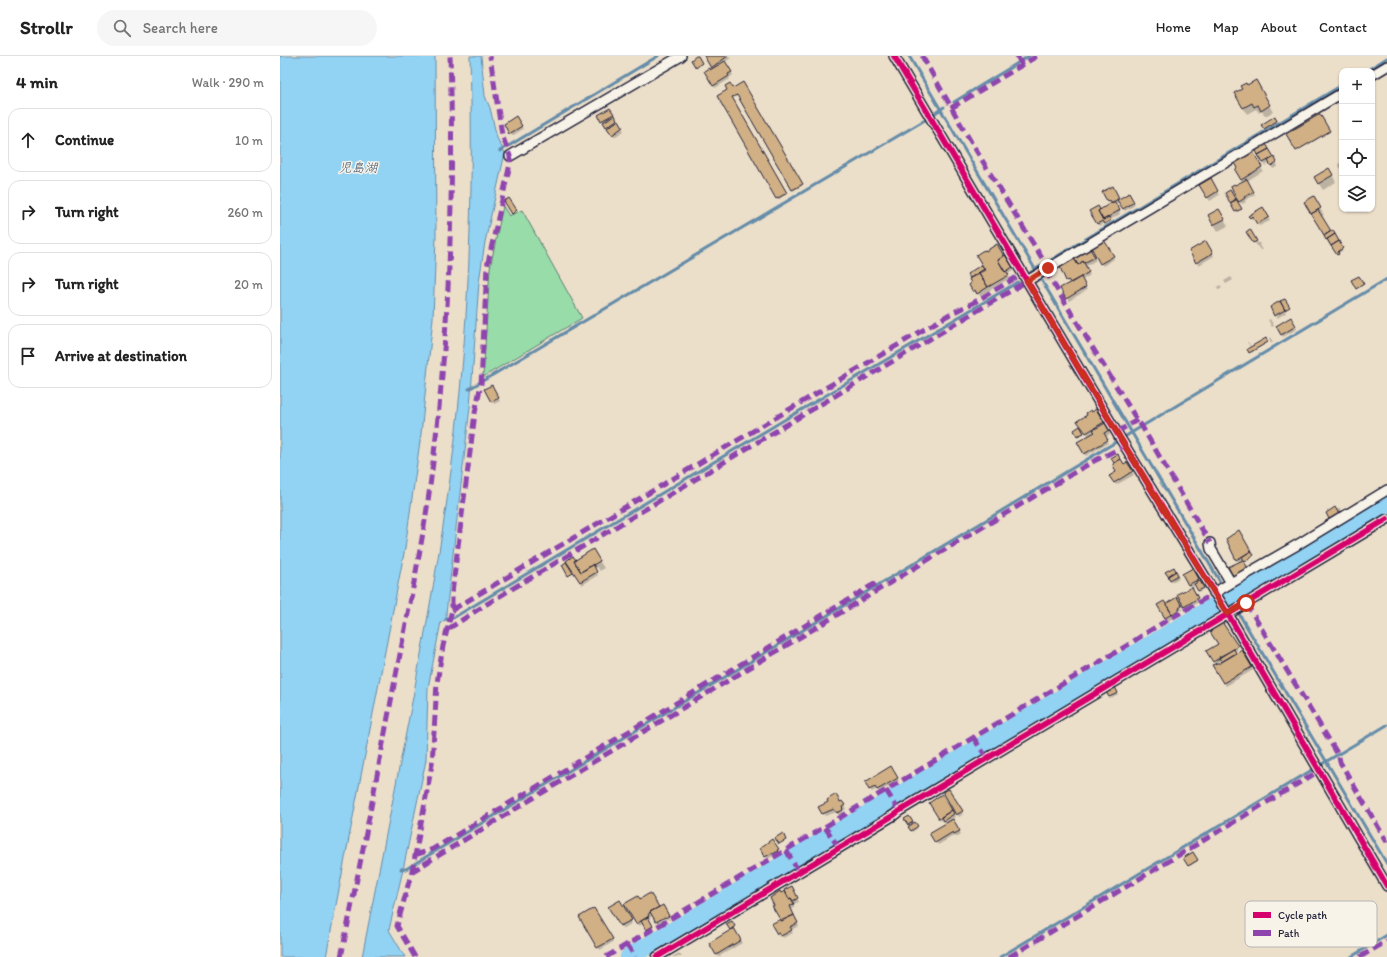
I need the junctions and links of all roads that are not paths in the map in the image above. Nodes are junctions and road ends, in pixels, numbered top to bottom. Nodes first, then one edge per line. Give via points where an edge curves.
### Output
1 (682, 56) edge
2 (894, 56) edge
3 (1387, 66) edge
4 (1375, 73) edge
5 (1339, 95) edge
6 (510, 156) dead end
7 (1034, 277) junction
8 (1387, 490) edge
9 (1387, 519) edge
10 (1210, 543) dead end
11 (1222, 589) junction
12 (1231, 610) junction
13 (1387, 886) edge
14 (657, 957) edge

1 - 6 street
2 - 7 street via 930,117
3 - 4 street
5 - 7 street
7 - 11 street via 1121,440
8 - 11 street
9 - 12 street via 1262,595
10 - 11 street
11 - 12 street
12 - 13 street via 1317,767
12 - 14 street via 1189,638

